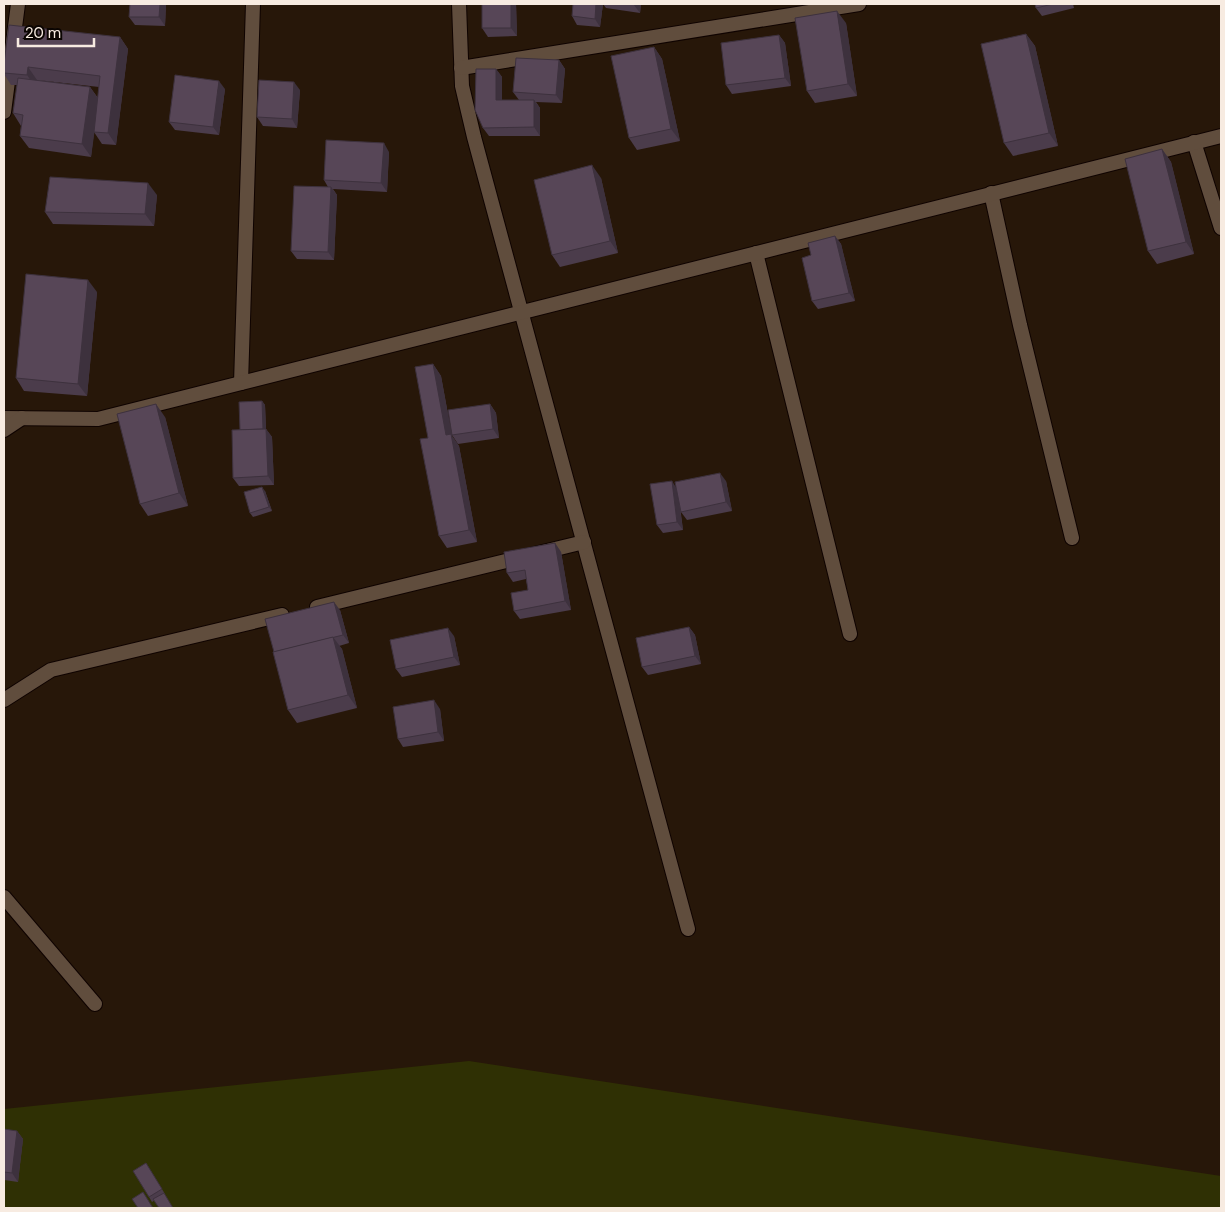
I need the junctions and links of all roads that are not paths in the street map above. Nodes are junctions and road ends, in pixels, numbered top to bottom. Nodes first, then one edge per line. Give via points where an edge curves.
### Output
1 (18, 4) edge
2 (254, 4) edge
3 (459, 4) edge
4 (859, 4) edge
5 (461, 68) junction
6 (4, 112) edge
7 (1221, 136) edge
8 (1194, 142) junction
9 (992, 193) junction
10 (1221, 228) edge
11 (756, 253) junction
12 (522, 312) junction
13 (241, 383) junction
14 (4, 418) edge
15 (22, 418) junction
16 (4, 430) edge
17 (1072, 538) dead end
18 (584, 542) junction
19 (850, 634) dead end
20 (4, 700) edge
21 (4, 897) edge
22 (688, 929) dead end
23 (95, 1004) dead end

1 - 6 street
2 - 13 street
3 - 5 street
4 - 5 street
5 - 12 street via 474,137
7 - 8 street
8 - 9 street
8 - 10 street
9 - 11 street
9 - 17 street via 1020,325
11 - 12 street
11 - 19 street
12 - 13 street
12 - 18 street
13 - 15 street via 98,420
14 - 15 street
15 - 16 street
18 - 20 street via 51,670
18 - 22 street
21 - 23 street

